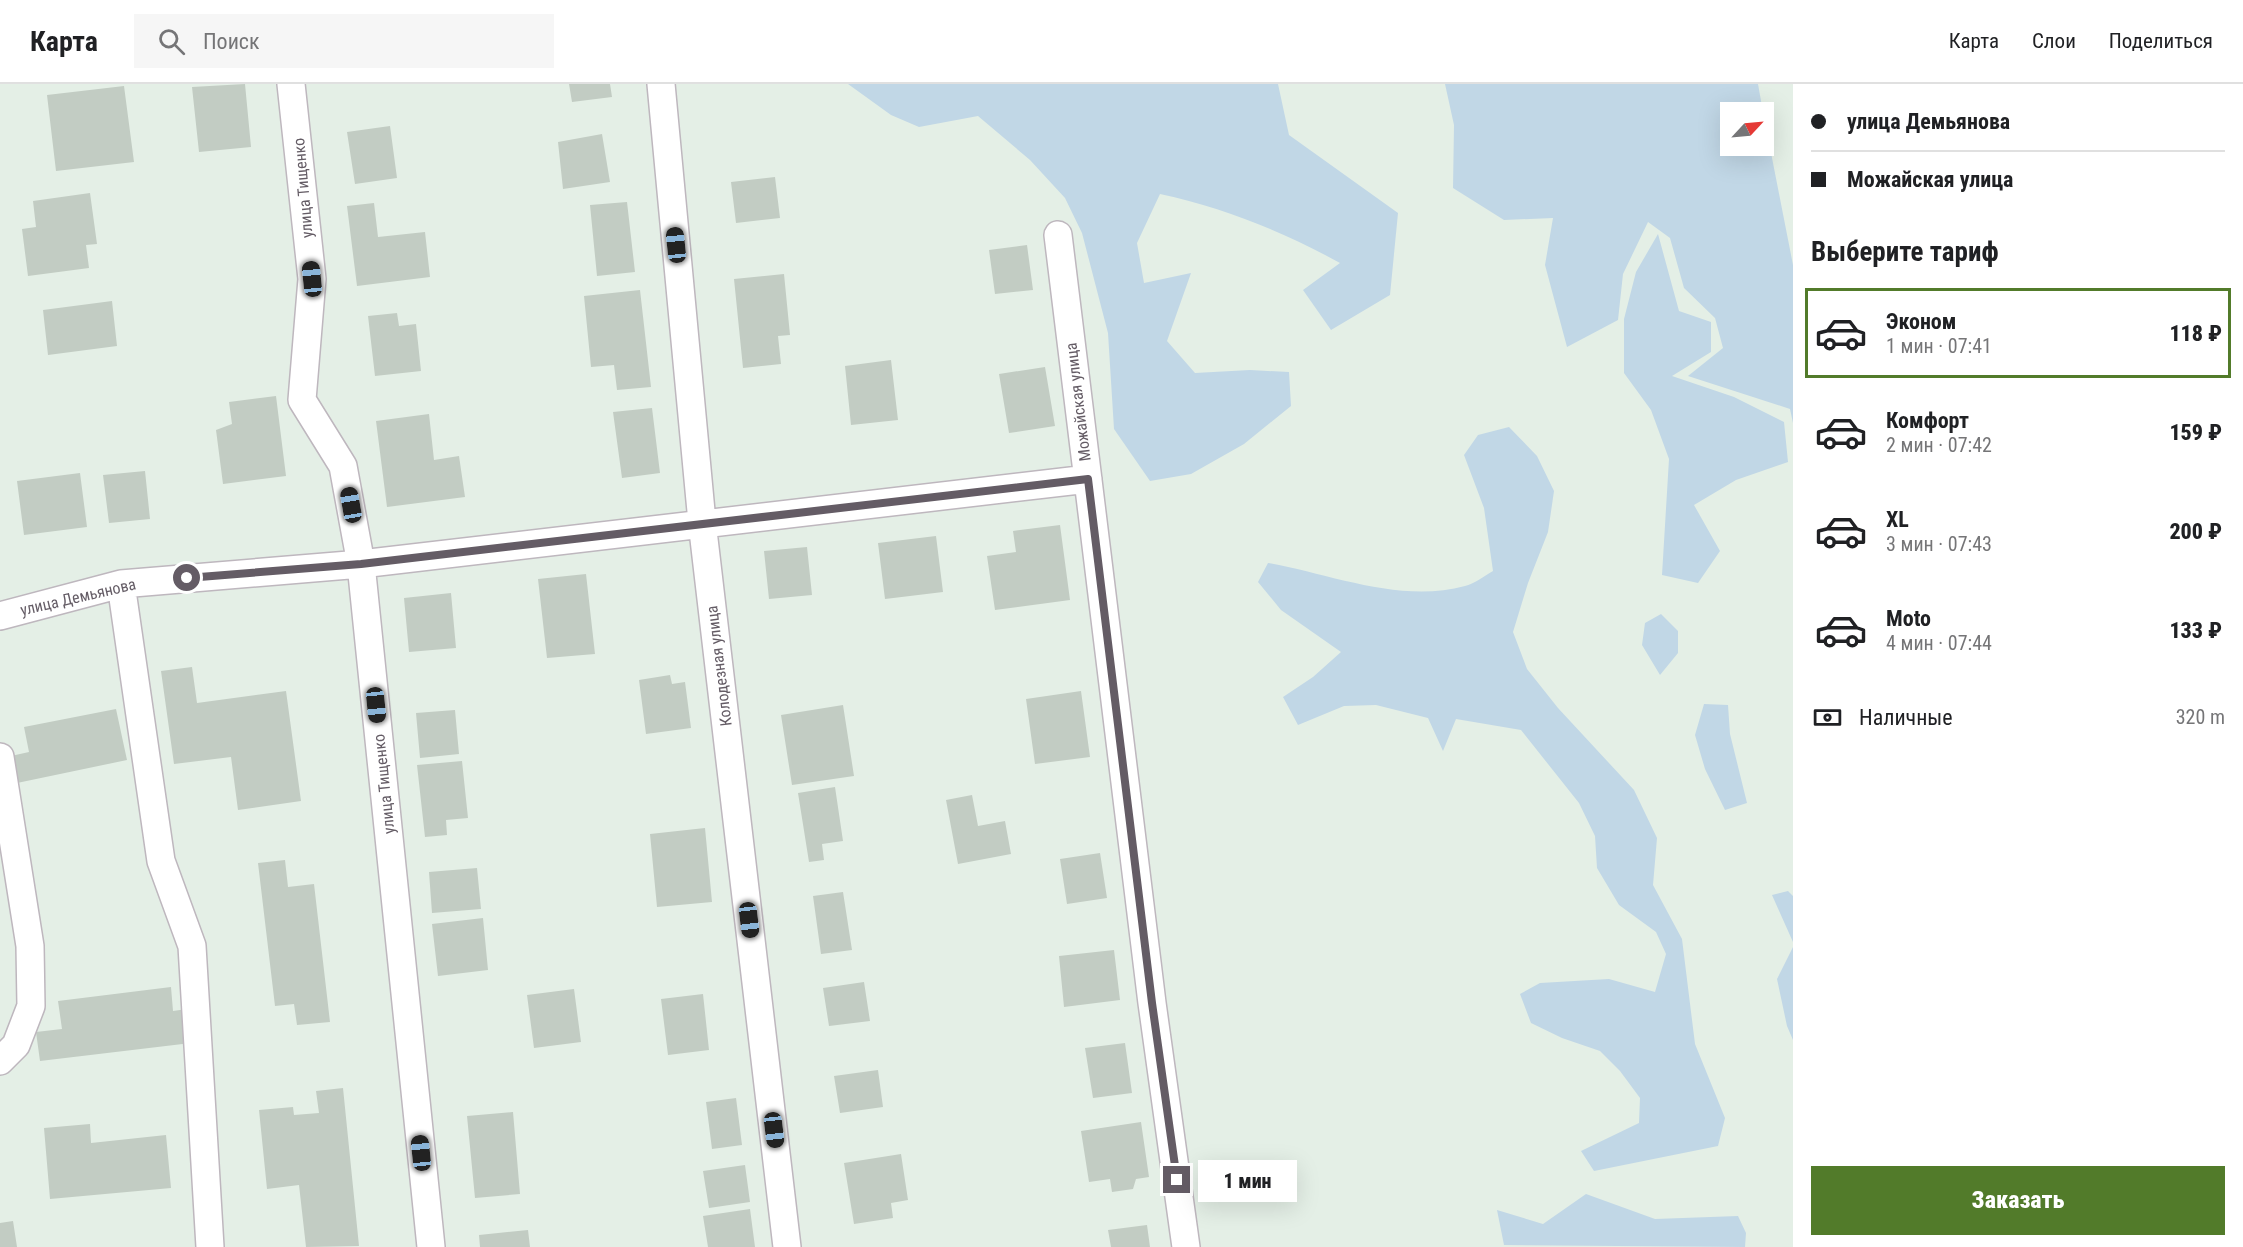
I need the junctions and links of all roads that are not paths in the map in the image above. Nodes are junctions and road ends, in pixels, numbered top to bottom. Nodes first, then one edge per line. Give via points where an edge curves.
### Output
1 (291, 84) edge
2 (661, 84) edge
3 (1058, 235) dead end
4 (1088, 479) junction
5 (702, 522) junction
6 (361, 564) junction
7 (121, 584) junction
8 (0, 616) edge
9 (0, 757) edge
10 (0, 1061) edge
11 (210, 1247) edge
12 (431, 1247) edge
13 (787, 1247) edge
14 (1186, 1247) edge

1 - 6 street, улица Тищенко via 312,279 302,400 344,466
2 - 5 street, Колодезная улица
3 - 4 street, Можайская улица
4 - 5 street, улица Демьянова
4 - 14 street, Можайская улица
5 - 6 street, улица Демьянова
5 - 13 street, Колодезная улица
6 - 7 street, улица Демьянова
6 - 12 street, улица Тищенко
7 - 8 street, улица Демьянова
7 - 11 street via 161,861 192,946
9 - 10 street via 30,946 31,1006 16,1045

